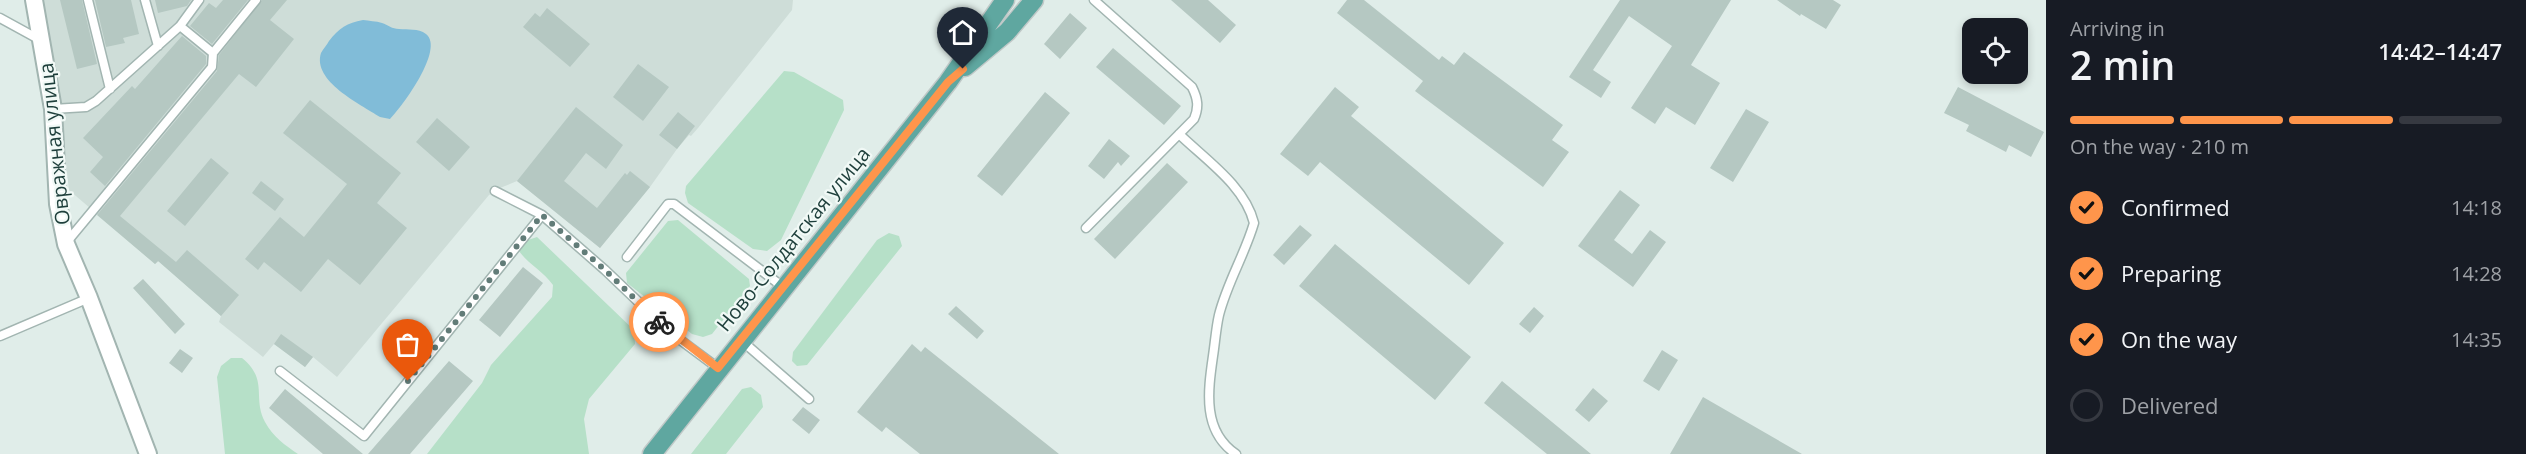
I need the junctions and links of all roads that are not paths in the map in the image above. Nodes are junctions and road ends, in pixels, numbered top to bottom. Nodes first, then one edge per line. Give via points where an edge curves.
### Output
1 (34, 0) edge
2 (88, 0) edge
3 (145, 0) edge
4 (199, 0) edge
5 (256, 0) edge
6 (996, 0) edge
7 (1005, 0) edge
8 (1034, 0) edge
9 (1094, 0) edge
10 (0, 18) edge
11 (989, 21) junction
12 (180, 26) junction
13 (42, 41) junction
14 (158, 46) junction
15 (213, 53) junction
16 (948, 82) junction
17 (110, 89) junction
18 (53, 109) junction
19 (1179, 134) junction
20 (495, 191) dead end
21 (542, 215) junction
22 (1086, 228) dead end
23 (66, 244) junction
24 (627, 257) dead end
25 (783, 287) junction
26 (89, 298) junction
27 (0, 336) edge
28 (741, 340) junction
29 (718, 368) junction
30 (280, 371) dead end
31 (809, 399) dead end
32 (148, 454) edge
33 (652, 454) edge
34 (1236, 454) edge

1 - 13 street, Овражная улица
2 - 17 lane
3 - 14 lane
4 - 12 lane
5 - 15 lane
6 - 11 main road
7 - 11 main road, Ново-Солдатская улица
8 - 16 main road, Ново-Солдатская улица via 1007,32
9 - 19 lane via 1192,87 1197,111
10 - 13 lane
11 - 16 main road, Ново-Солдатская улица
12 - 14 lane
12 - 15 lane
13 - 18 street, Овражная улица
14 - 17 lane
15 - 23 lane via 212,67
16 - 25 main road, Ново-Солдатская улица
17 - 18 lane via 86,107
18 - 23 street, Овражная улица via 58,204
19 - 22 lane
19 - 34 lane via 1241,193 1254,223 1219,314 1208,393 1215,430
20 - 21 lane
21 - 29 lane via 671,333
21 - 30 lane via 364,436
23 - 26 street, Овражная улица
24 - 25 lane via 668,204 674,204
25 - 28 main road, Ново-Солдатская улица
26 - 27 lane
26 - 32 street, Овражная улица
28 - 29 main road, Ново-Солдатская улица
28 - 31 lane
29 - 33 main road, Ново-Солдатская улица

